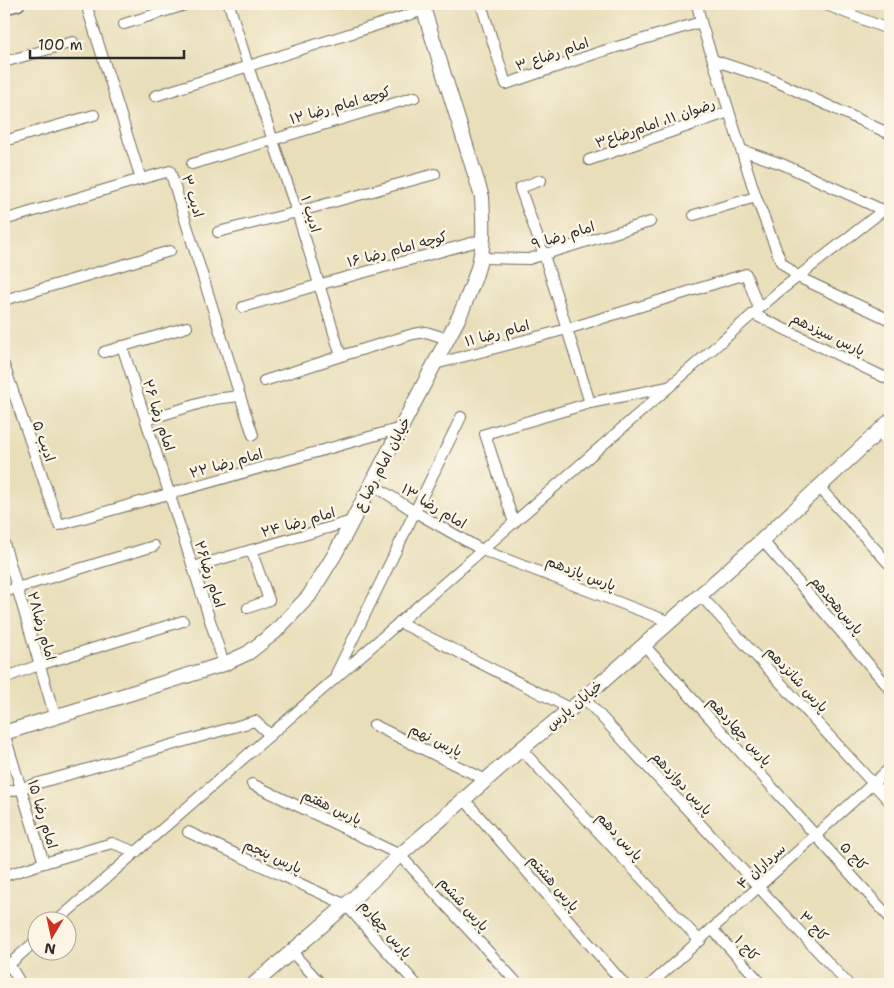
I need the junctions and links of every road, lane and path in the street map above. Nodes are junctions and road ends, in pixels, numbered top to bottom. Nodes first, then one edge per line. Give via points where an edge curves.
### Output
1 (18, 4) edge
2 (86, 4) edge
3 (188, 4) edge
4 (229, 4) edge
5 (481, 4) edge
6 (697, 4) edge
7 (824, 4) edge
8 (423, 7) edge
9 (4, 8) edge
10 (700, 22) junction
11 (124, 24) dead end
12 (889, 26) edge
13 (72, 42) dead end
14 (712, 60) junction
15 (4, 62) edge
16 (248, 66) junction
17 (155, 96) dead end
18 (416, 97) dead end
19 (729, 112) junction
20 (94, 115) dead end
21 (890, 134) edge
22 (272, 140) junction
23 (4, 141) edge
24 (741, 150) junction
25 (589, 160) dead end
26 (192, 164) dead end
27 (435, 174) dead end
28 (141, 180) junction
29 (541, 180) dead end
30 (756, 197) junction
31 (888, 209) edge
32 (297, 212) junction
33 (694, 214) dead end
34 (4, 220) edge
35 (650, 222) dead end
36 (218, 232) dead end
37 (482, 240) junction
38 (170, 251) dead end
39 (544, 255) junction
40 (481, 258) junction
41 (798, 277) junction
42 (318, 285) junction
43 (4, 300) edge
44 (243, 308) dead end
45 (756, 311) junction
46 (890, 320) edge
47 (186, 328) dead end
48 (567, 329) junction
49 (448, 339) junction
50 (122, 346) junction
51 (104, 352) dead end
52 (341, 356) junction
53 (435, 364) junction
54 (4, 365) edge
55 (890, 380) edge
56 (264, 381) dead end
57 (669, 387) junction
58 (8, 389) edge
59 (240, 396) junction
60 (590, 403) junction
61 (462, 417) dead end
62 (146, 420) junction
63 (890, 420) edge
64 (401, 428) junction
65 (878, 432) junction
66 (253, 435) dead end
67 (890, 446) edge
68 (372, 484) junction
69 (820, 486) junction
70 (169, 493) junction
71 (415, 512) junction
72 (352, 521) junction
73 (514, 523) junction
74 (59, 525) joint
75 (762, 540) junction
76 (4, 543) edge
77 (154, 546) dead end
78 (251, 550) junction
79 (482, 550) junction
80 (890, 565) edge
81 (193, 567) junction
82 (17, 588) junction
83 (4, 592) edge
84 (700, 595) junction
85 (248, 608) dead end
86 (183, 621) dead end
87 (399, 622) junction
88 (670, 622) junction
89 (644, 645) junction
90 (39, 664) junction
91 (224, 664) junction
92 (4, 678) edge
93 (333, 680) junction
94 (890, 689) edge
95 (584, 698) junction
96 (571, 709) junction
97 (55, 717) junction
98 (374, 725) dead end
99 (4, 733) edge
100 (270, 735) junction
101 (521, 749) junction
102 (890, 768) edge
103 (486, 780) junction
104 (874, 783) junction
105 (252, 784) dead end
106 (21, 787) junction
107 (4, 793) edge
108 (464, 799) junction
109 (890, 802) edge
110 (188, 832) dead end
111 (816, 835) junction
112 (136, 852) junction
113 (400, 855) junction
114 (44, 863) junction
115 (4, 876) edge
116 (759, 887) junction
117 (346, 905) junction
118 (69, 910) edge
119 (890, 918) edge
120 (712, 929) junction
121 (700, 941) junction
122 (28, 948) edge
123 (291, 951) junction
124 (6, 967) edge
125 (656, 983) edge
126 (21, 984) edge
127 (254, 984) edge
128 (321, 984) edge
129 (416, 984) edge
130 (518, 984) edge
131 (624, 984) edge
132 (762, 984) edge
133 (848, 984) edge

1 - 9 street
2 - 28 street
3 - 11 street
4 - 16 street, ادیب ۱
5 - 10 street, امام رضا‌ع ۳ via 506,84
6 - 10 street
7 - 12 street
8 - 16 street
8 - 37 main road, خیابان امام رضا ع via 482,197
10 - 14 street
13 - 15 street
14 - 19 street
14 - 21 street via 773,80
16 - 17 street
16 - 22 street, ادیب ۱
18 - 22 street, کوچه امام رضا ۱۲
19 - 24 street
19 - 25 street, رضوان ۱۱، امام‌رضا‌ع‌۳
20 - 23 street
22 - 26 street, کوچه امام رضا ۱۲
22 - 32 street, ادیب ۱
24 - 30 street
24 - 31 street
27 - 32 street
28 - 34 street
28 - 59 street, ادیب ۳ via 170,171
29 - 39 street via 520,188
30 - 33 street
30 - 41 street via 781,262
31 - 41 street
32 - 36 street
32 - 42 street, ادیب ۱
35 - 39 street, امام رضا ۹
37 - 40 main road, خیابان امام رضا ع
37 - 42 street, کوچه امام رضا ۱۶
38 - 43 street
39 - 40 street, امام رضا ۹ via 529,260
39 - 48 street
40 - 49 main road, خیابان امام رضا ع
41 - 45 street
41 - 46 street
42 - 44 street, کوچه امام رضا ۱۶
42 - 52 street, ادیب ۱
45 - 48 street, امام رضا ۱۱ via 746,274
45 - 55 street, پارس‌ سیزدهم
45 - 57 street
47 - 50 street
48 - 53 street, امام رضا ۱۱
48 - 60 street
49 - 52 street via 426,332
49 - 53 main road, خیابان امام رضا ع
50 - 51 street
50 - 62 street, امام رضا ۲۶
52 - 56 street
53 - 64 main road, خیابان امام رضا ع
54 - 58 street, ادیب ۵
57 - 60 street
57 - 73 street
58 - 74 street, ادیب ۵
59 - 62 street via 214,399
59 - 66 street, ادیب ۳
60 - 73 street via 484,434
61 - 71 street
62 - 70 street, امام رضا ۲۶
63 - 65 main road, خیابان پارس
64 - 68 main road, خیابان امام رضا ع
64 - 70 street, امام رضا ۲۲
65 - 67 street
65 - 69 main road, خیابان پارس
68 - 71 street, امام رضا ۱۳
68 - 72 main road, خیابان امام رضا ع
69 - 75 main road, خیابان پارس
69 - 80 street
70 - 74 street, امام رضا ۲۲
70 - 81 street, امام رضا۲۶
71 - 79 street, امام رضا ۱۳
71 - 93 street
72 - 78 street, امام رضا ۲۴
72 - 91 main road, خیابان امام رضا ع via 309,596 275,632 248,653
73 - 79 street
75 - 84 main road, خیابان پارس
75 - 94 street, پارس‌‌هجدهم
76 - 82 street, امام رضا۲۸
77 - 82 street
78 - 81 street, امام رضا ۲۴
78 - 85 street, امام رضا ۲۴ via 269,600
79 - 87 street
79 - 88 street, پارس‌‌ یازدهم
81 - 91 street, امام رضا۲۶
82 - 83 street
82 - 90 street, امام رضا۲۸
84 - 88 main road, خیابان پارس
84 - 104 street, پارس‌‌ شانزدهم
86 - 90 street
87 - 93 street
87 - 96 street
88 - 89 main road, خیابان پارس
89 - 95 main road, خیابان پارس
89 - 111 street, پارس‌‌ چهاردهم
90 - 92 street
90 - 97 street, امام رضا۲۸
91 - 97 main road, خیابان امام رضا ع
93 - 100 street
95 - 96 main road, خیابان پارس
95 - 116 street, پارس‌‌ دوازدهم
96 - 101 main road, خیابان پارس
97 - 99 main road, خیابان امام رضا ع
98 - 103 street, پارس‌‌ نهم
99 - 106 street, ۱۵ امام رضا
100 - 106 street via 255,720
100 - 112 street
101 - 103 main road, خیابان پارس
101 - 121 street, پارس‌‌ دهم
102 - 104 street, سرداران ۴
103 - 108 main road, خیابان پارس
104 - 109 street, پارس‌‌ شانزدهم
104 - 111 street, سرداران ۴
105 - 113 street, پارس‌‌ هفتم
106 - 107 street
106 - 114 street, ۱۵ امام رضا
108 - 113 main road, خیابان پارس
108 - 131 street, پارس‌‌ هشتم
110 - 117 street, پارس‌‌ پنجم
111 - 116 street, سرداران ۴
111 - 119 street, کاج ۵
112 - 114 street via 112,843
112 - 118 street
113 - 117 main road, خیابان پارس
113 - 130 street, پارس‌‌ ششم
114 - 115 street, ۱۵ امام رضا
116 - 120 street, سرداران ۴
116 - 133 street, کاج ۳
117 - 123 main road, خیابان پارس
117 - 129 street, پارس‌‌ چهارم
120 - 121 street, سرداران ۴
120 - 132 street, کاج ۱
121 - 125 street, سرداران ۴
122 - 124 street
123 - 127 main road, خیابان پارس
123 - 128 street
124 - 126 street

